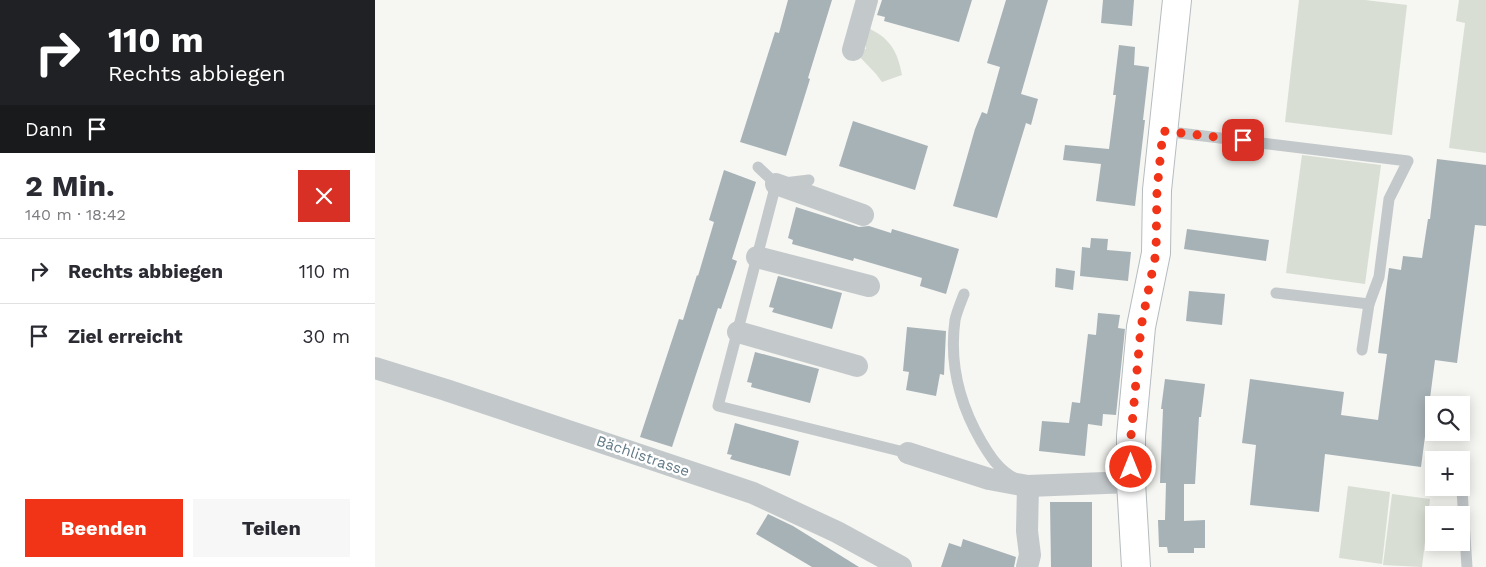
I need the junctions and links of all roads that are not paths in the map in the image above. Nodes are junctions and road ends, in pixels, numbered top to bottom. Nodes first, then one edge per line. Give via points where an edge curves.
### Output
1 (867, 0) edge
2 (1177, 0) edge
3 (853, 50) dead end
4 (1163, 131) junction
5 (759, 167) dead end
6 (809, 180) dead end
7 (776, 184) junction
8 (863, 215) dead end
9 (757, 257) junction
10 (869, 286) dead end
11 (1276, 293) dead end
12 (964, 294) dead end
13 (1369, 304) junction
14 (738, 332) junction
15 (1362, 350) dead end
16 (857, 366) dead end
17 (375, 368) edge
18 (908, 452) joint
19 (1131, 482) junction
20 (1028, 486) junction
21 (1462, 496) edge
22 (901, 567) edge
23 (1027, 567) edge
24 (1136, 567) edge
25 (1467, 567) edge

1 - 3 street
2 - 4 street
4 - 13 lane via 1408,161 1389,199 1379,277
4 - 19 street via 1157,190 1156,253 1141,327 1133,410
5 - 7 lane
6 - 7 lane
7 - 8 street
7 - 9 lane
9 - 10 street
9 - 14 lane
11 - 13 lane
12 - 20 lane via 955,318 953,354 961,400 992,459 1006,474
13 - 15 lane
14 - 16 street
14 - 18 lane via 718,406
17 - 22 street, Bächlistrasse via 753,493 837,532
18 - 20 street via 989,479
19 - 20 street
19 - 24 street
20 - 23 street via 1030,555
21 - 25 lane

